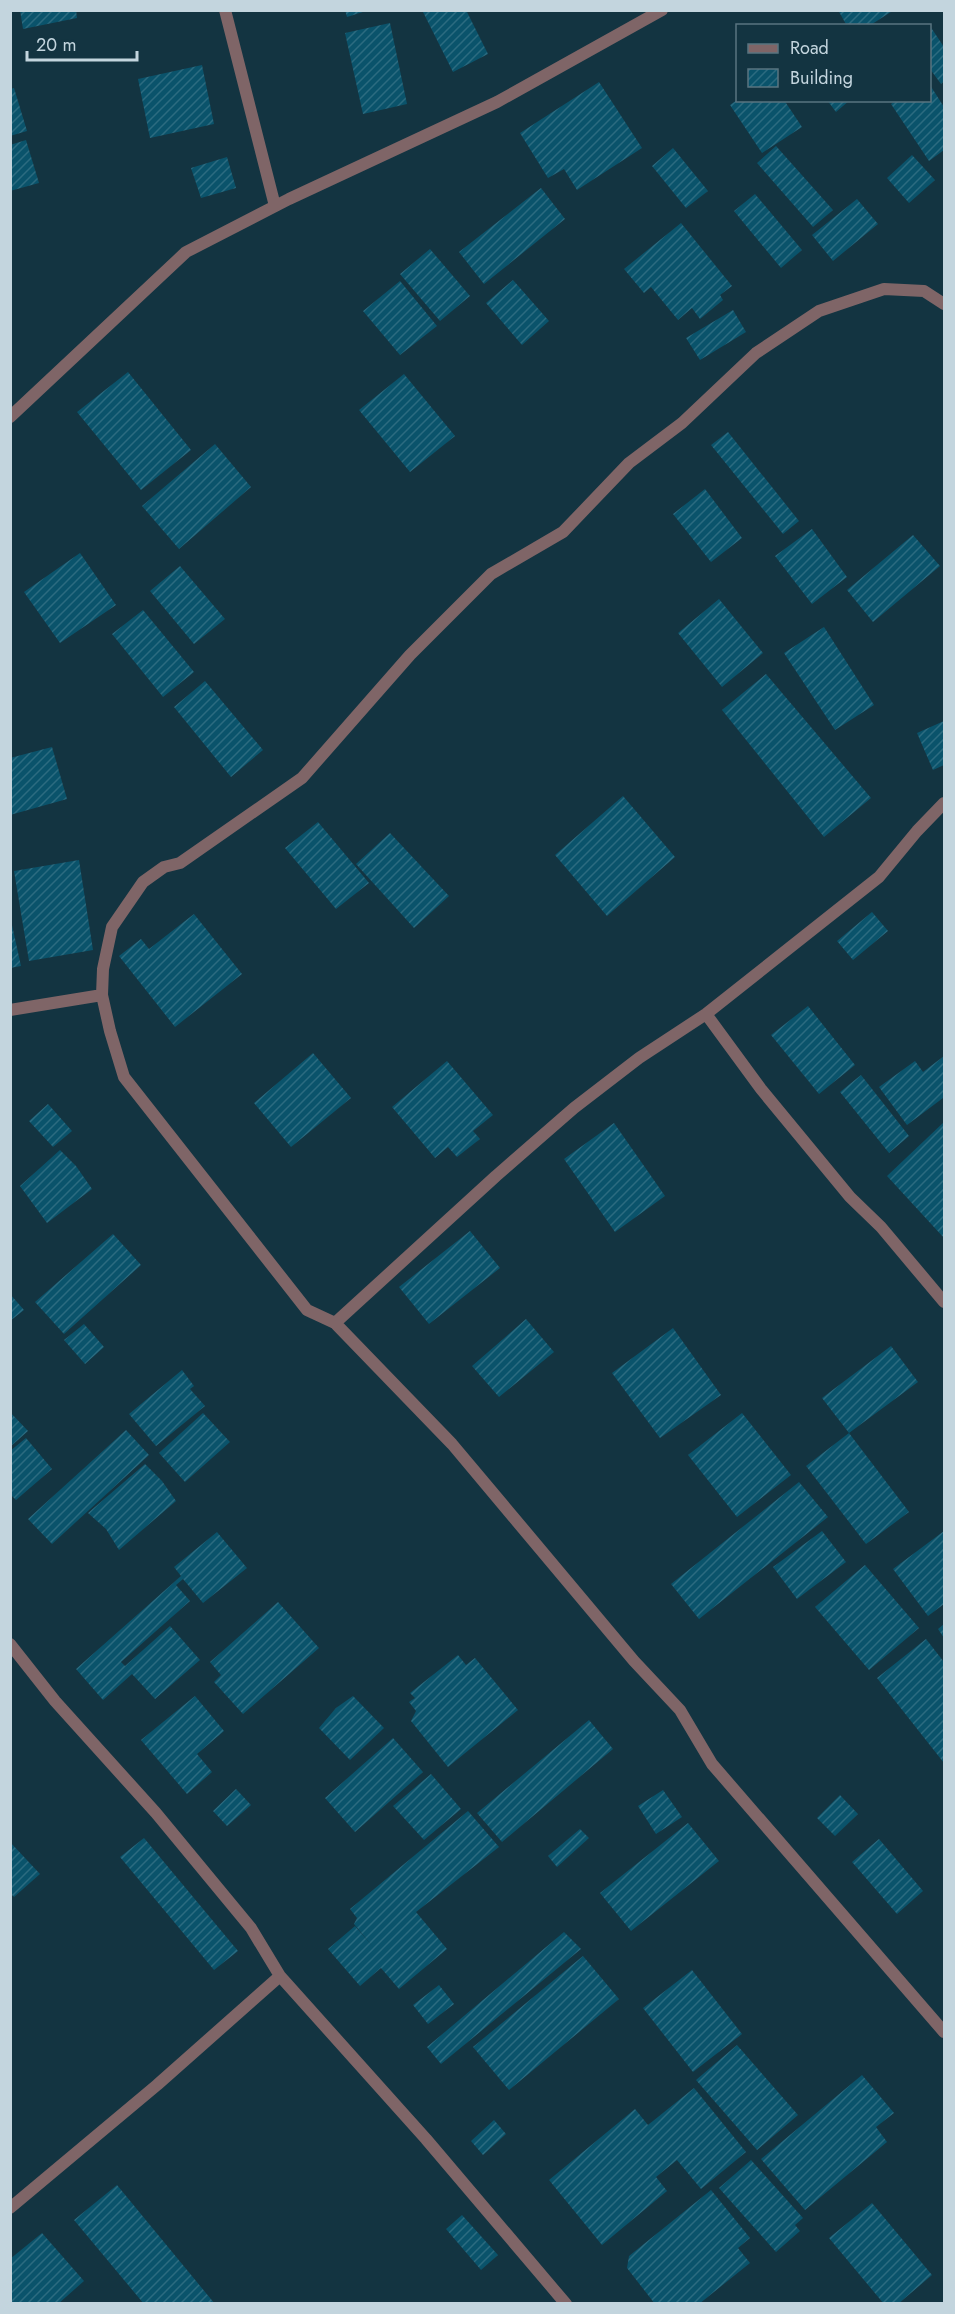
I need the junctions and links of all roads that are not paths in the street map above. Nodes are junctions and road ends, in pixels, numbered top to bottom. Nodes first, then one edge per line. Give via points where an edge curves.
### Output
1 (225, 10) edge
2 (662, 10) edge
3 (275, 206) junction
4 (945, 304) edge
5 (10, 417) edge
6 (945, 803) edge
7 (102, 995) junction
8 (10, 1010) edge
9 (706, 1014) junction
10 (945, 1302) edge
11 (335, 1323) junction
12 (10, 1644) edge
13 (280, 1976) junction
14 (945, 2032) edge
15 (10, 2208) edge
16 (564, 2303) edge

1 - 3 street
2 - 3 street via 497,102
3 - 5 street via 186,252
4 - 7 street via 924,291 884,289 819,311 756,354 682,423 629,463 562,532 491,574 410,655 302,778 180,863 164,867 142,882 112,927
6 - 9 street via 879,877
7 - 8 street
7 - 11 street via 124,1077 307,1310
9 - 10 street via 761,1089 850,1197
9 - 11 street via 639,1058 574,1108
11 - 14 street via 452,1444 634,1661 680,1710 712,1764
12 - 13 street via 251,1928
13 - 15 street
13 - 16 street via 426,2139

